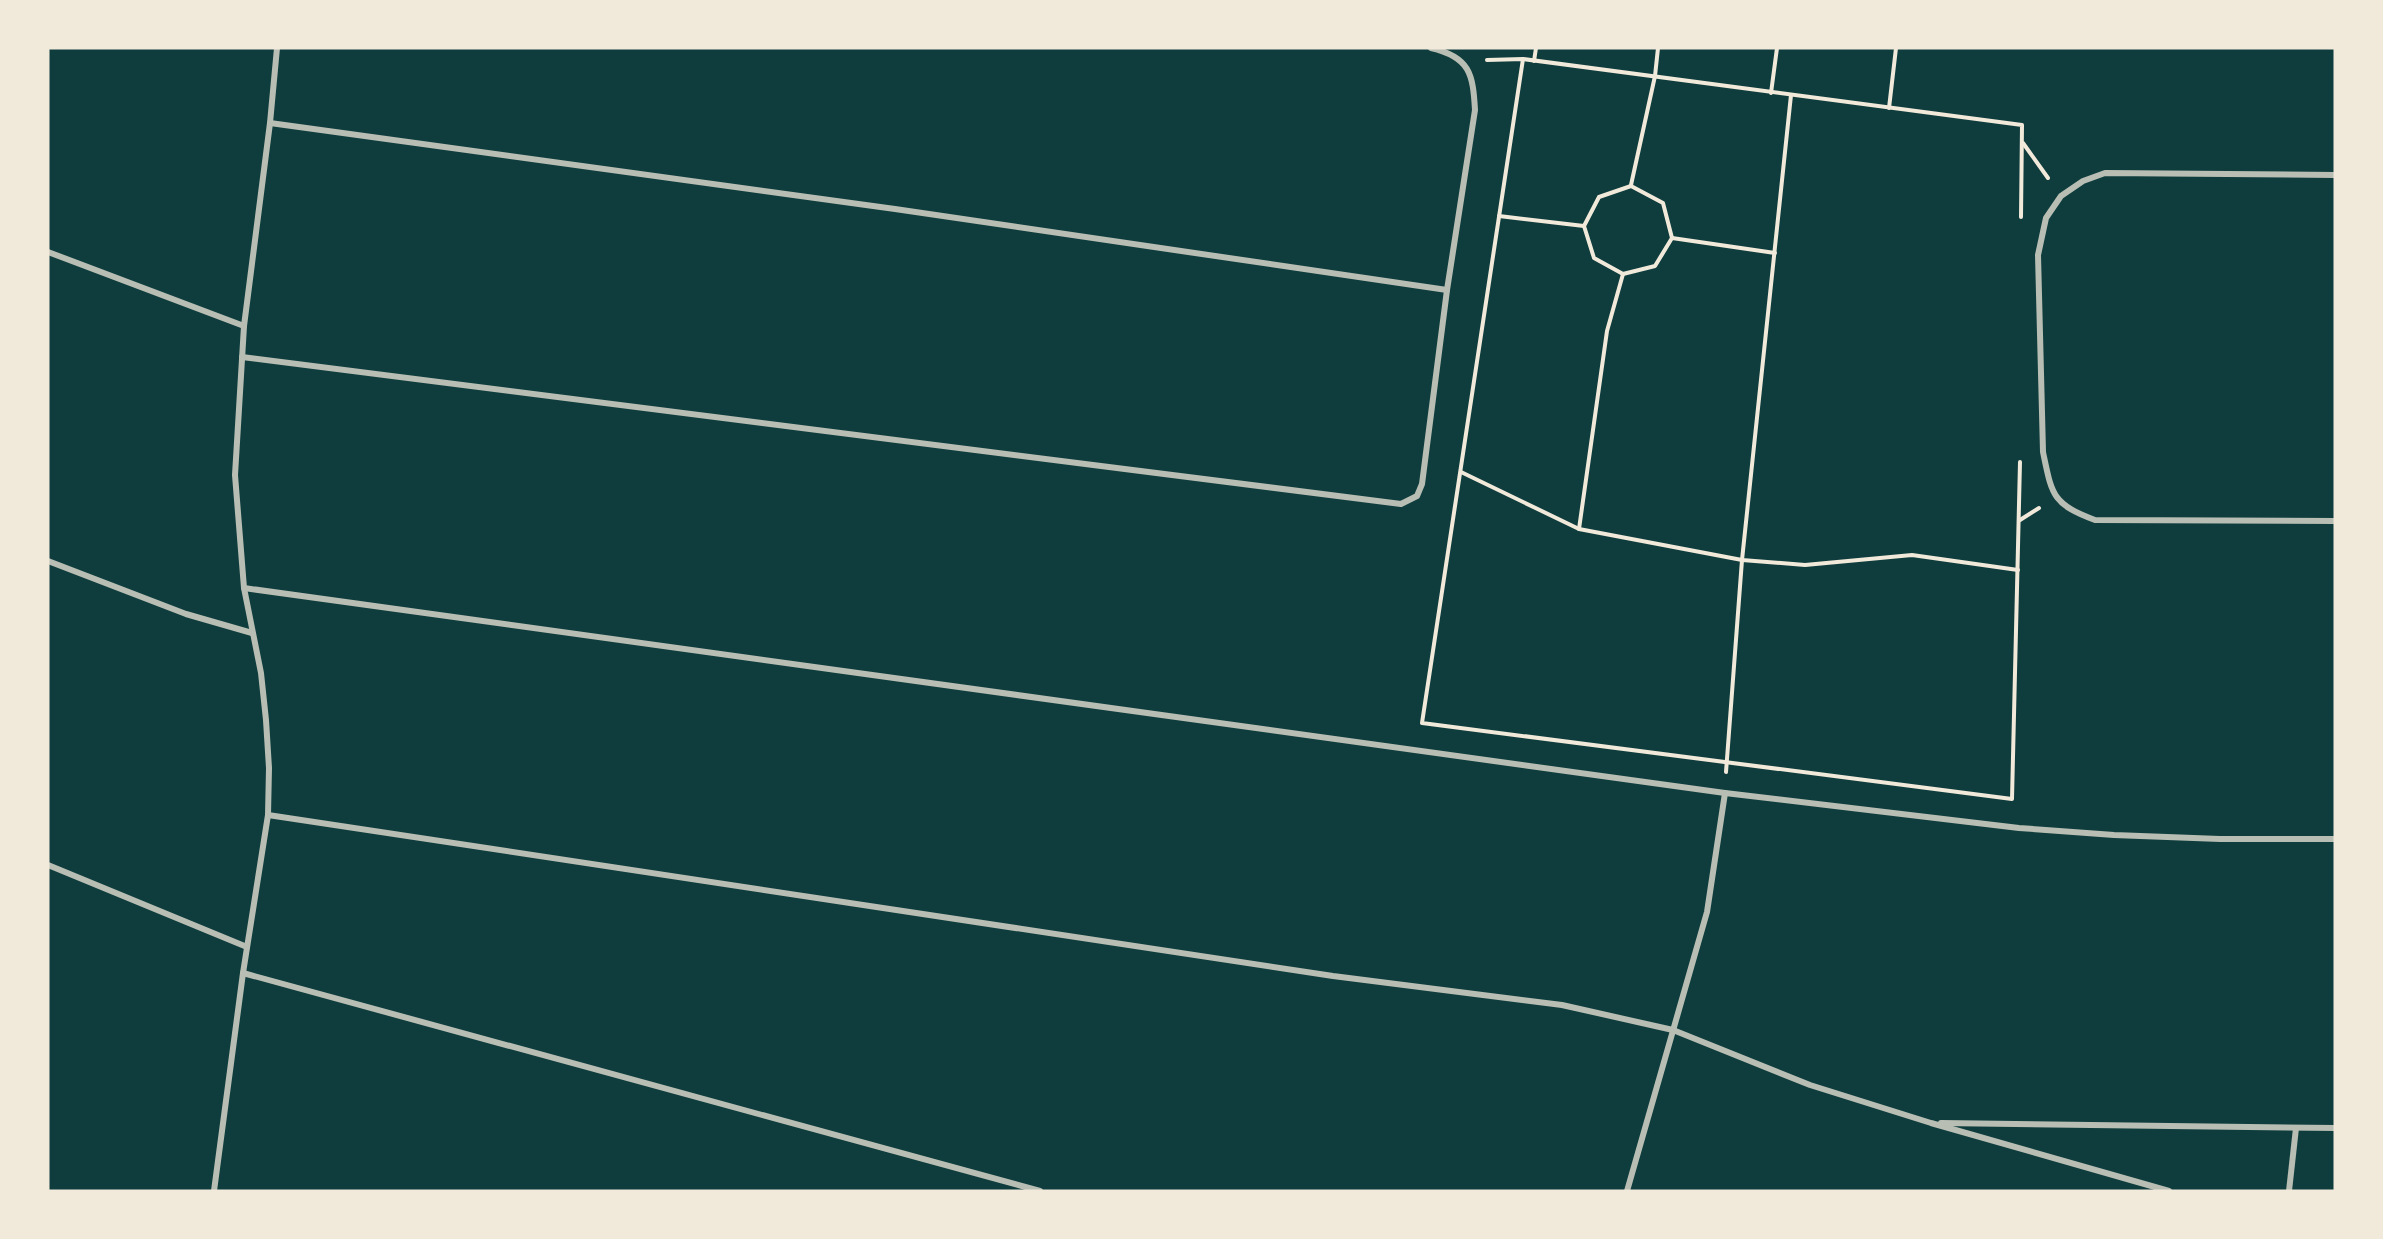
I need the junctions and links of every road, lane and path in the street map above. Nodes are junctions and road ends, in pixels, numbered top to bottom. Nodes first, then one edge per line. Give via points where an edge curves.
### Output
1 (276, 48) edge
2 (1431, 48) edge
3 (1536, 48) edge
4 (1658, 48) edge
5 (1777, 48) edge
6 (1896, 48) edge
7 (1523, 59) junction
8 (1461, 60) junction
9 (1534, 61) junction
10 (1655, 76) junction
11 (1771, 93) junction
12 (1791, 95) junction
13 (1889, 108) junction
14 (270, 123) junction
15 (2022, 142) junction
16 (2335, 175) edge
17 (1631, 186) junction
18 (2061, 196) junction
19 (1499, 216) junction
20 (2021, 225) dead end
21 (1584, 226) junction
22 (1672, 238) junction
23 (48, 252) edge
24 (1775, 253) junction
25 (1623, 274) junction
26 (1447, 290) junction
27 (244, 326) junction
28 (242, 357) junction
29 (2020, 462) dead end
30 (1461, 472) junction
31 (2335, 520) edge
32 (1579, 529) junction
33 (1742, 560) junction
34 (48, 561) edge
35 (2018, 570) junction
36 (244, 588) junction
37 (252, 633) junction
38 (1726, 763) junction
39 (1725, 793) junction
40 (268, 815) junction
41 (2335, 838) edge
42 (48, 865) edge
43 (247, 947) junction
44 (243, 973) junction
45 (1673, 1030) junction
46 (1931, 1123) junction
47 (2296, 1128) junction
48 (2335, 1128) edge
49 (214, 1191) edge
50 (1040, 1191) edge
51 (1627, 1191) edge
52 (2169, 1191) edge
53 (2289, 1191) edge

1 - 14 street
2 - 8 street
3 - 9 path
4 - 10 path
5 - 11 path
6 - 13 path
7 - 8 path
7 - 9 path
7 - 19 path
8 - 26 street via 1473,81 1475,110
9 - 10 path
10 - 11 path
10 - 17 path
11 - 12 path
12 - 13 path
12 - 24 path
13 - 15 path via 2022,126
14 - 26 street via 907,210
14 - 27 street
15 - 18 path
15 - 20 path
16 - 18 street via 2105,173 2083,181
17 - 21 path via 1599,197
17 - 22 path via 1664,203
18 - 31 street via 2046,218 2038,255 2043,452 2056,497 2070,510 2095,520
19 - 21 path
19 - 30 path
21 - 25 path via 1594,258
22 - 24 path
22 - 25 path via 1655,266
23 - 27 street
24 - 33 path
25 - 32 path via 1606,331
26 - 28 street via 1422,484 1417,496 1401,504
27 - 28 street
28 - 36 street via 235,475
29 - 35 path
30 - 32 path
30 - 38 path via 1422,723
32 - 33 path
33 - 35 path via 1805,565 1912,555
33 - 38 path
34 - 37 street via 186,614
35 - 38 path via 2012,799
36 - 37 street
36 - 39 street
37 - 40 street via 266,720
38 - 39 path
39 - 41 street via 2019,828 2220,839
39 - 45 street via 1707,912
40 - 43 street
40 - 45 street via 1333,976 1562,1005
42 - 43 street
43 - 44 street
44 - 49 street
44 - 50 street
45 - 46 street via 1810,1085
45 - 51 street
46 - 47 street
46 - 52 street
47 - 48 street
47 - 53 street

